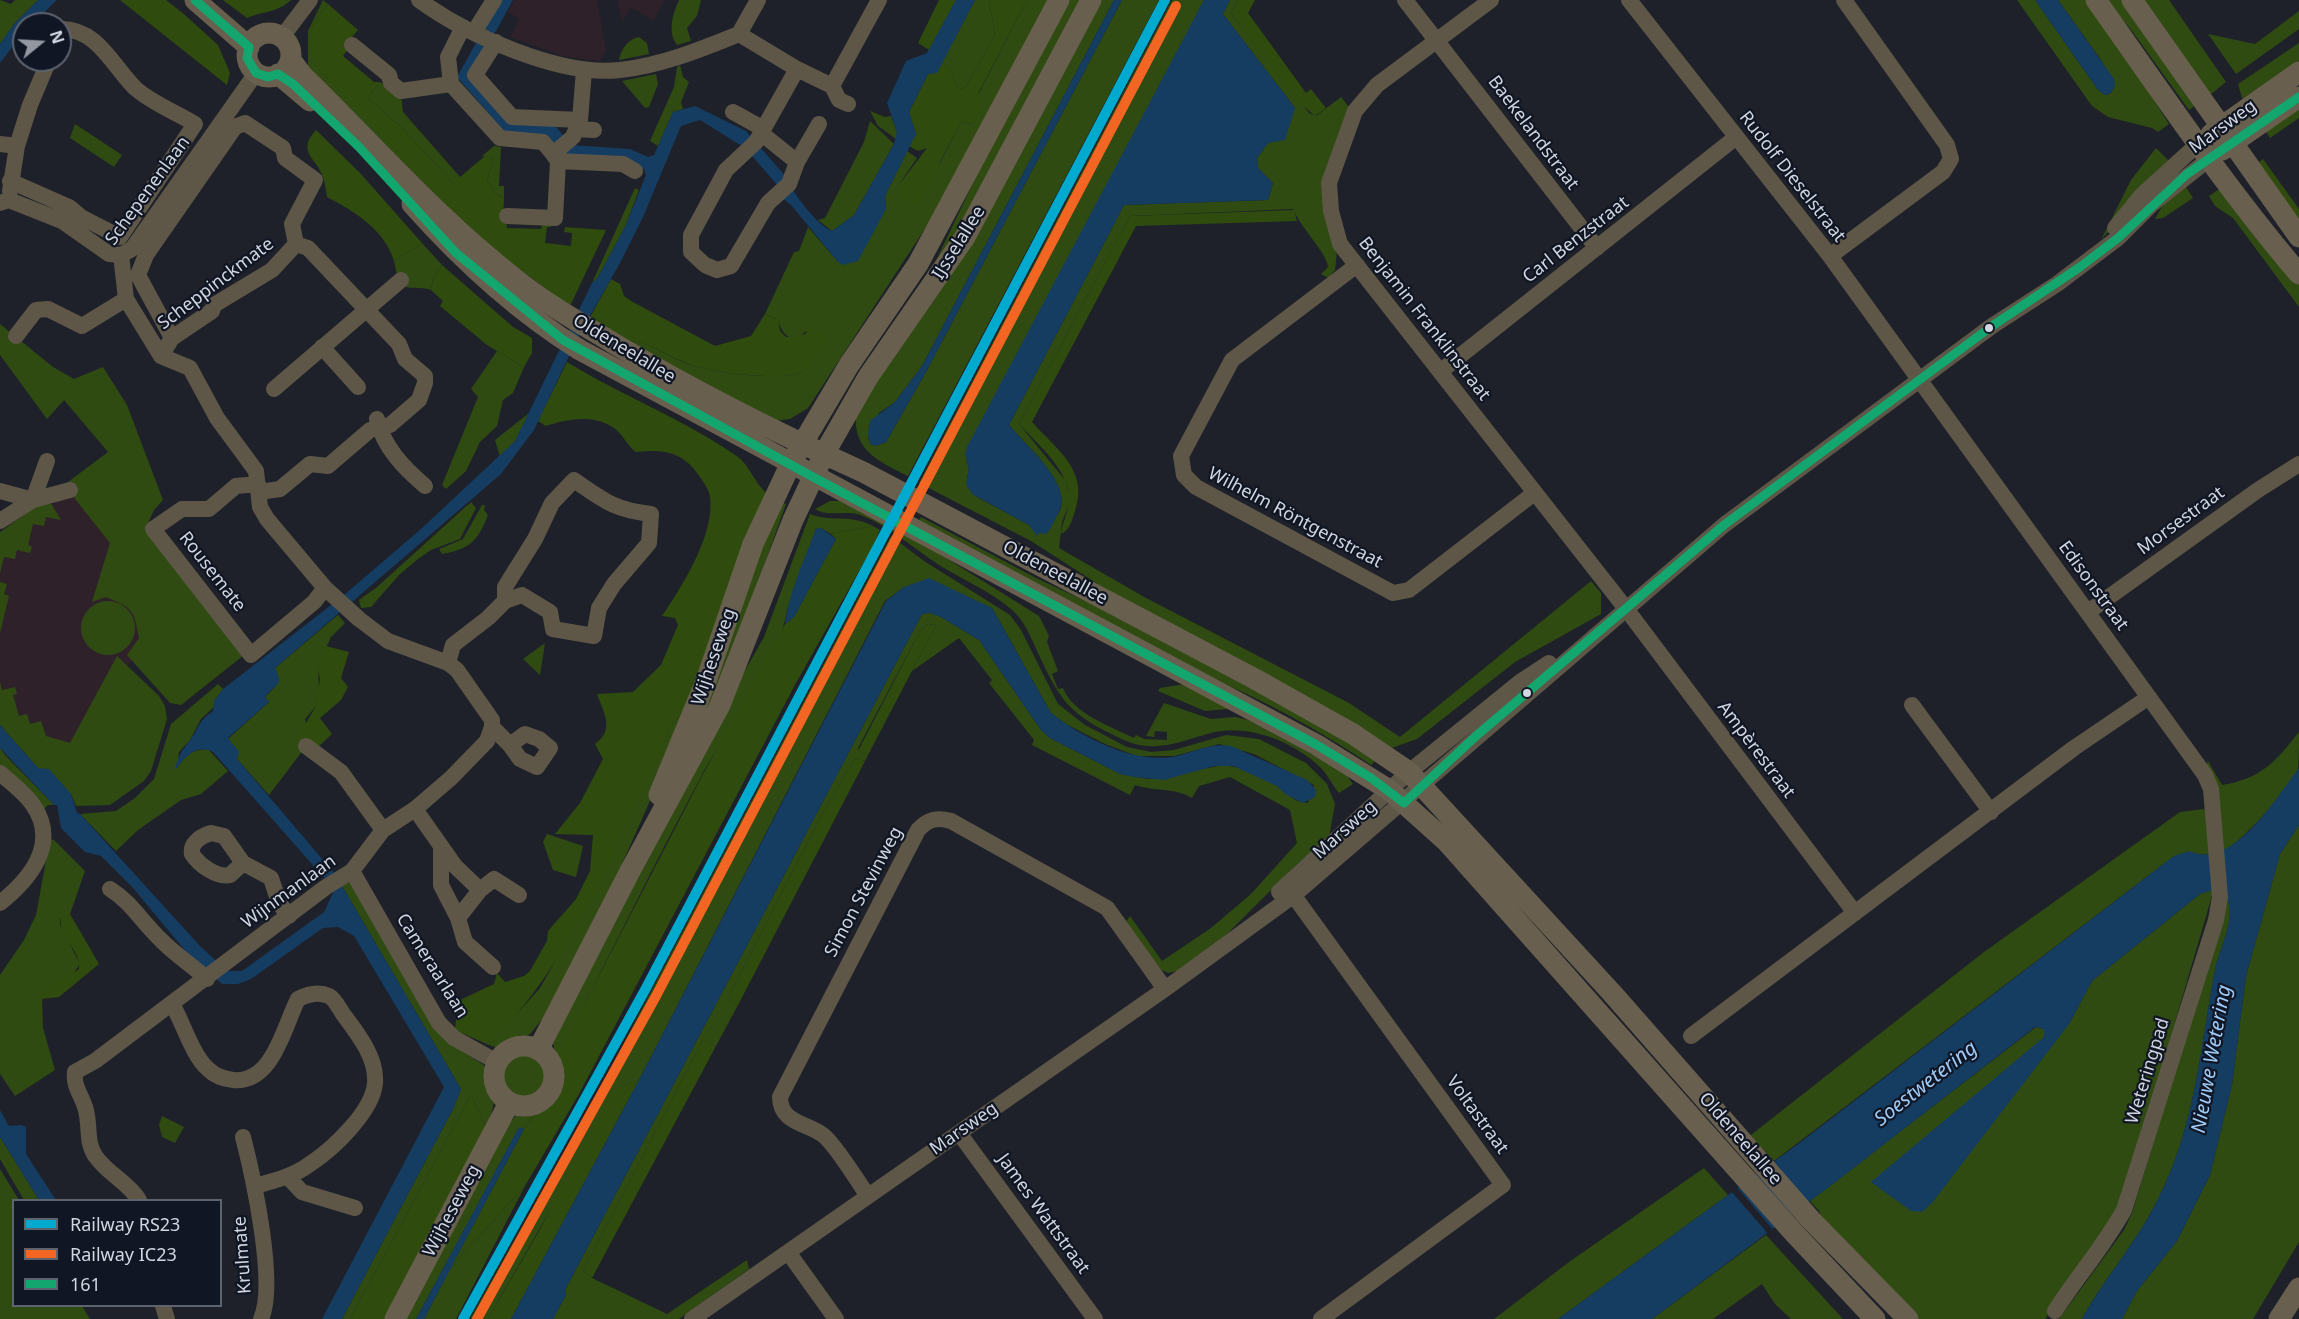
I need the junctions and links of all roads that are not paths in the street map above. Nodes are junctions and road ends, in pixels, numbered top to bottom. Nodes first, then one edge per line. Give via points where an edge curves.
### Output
1 (195, 0) edge
2 (216, 0) edge
3 (310, 0) edge
4 (419, 0) edge
5 (494, 0) edge
6 (758, 0) edge
7 (879, 0) edge
8 (1059, 0) edge
9 (1091, 0) edge
10 (1405, 0) edge
11 (1491, 0) edge
12 (1629, 0) edge
13 (1844, 0) edge
14 (2096, 0) edge
15 (2132, 0) edge
16 (72, 29) edge
17 (740, 34) junction
18 (481, 35) junction
19 (282, 37) junction
20 (1438, 40) junction
21 (254, 41) junction
22 (352, 45) dead end
23 (285, 67) junction
24 (796, 69) junction
25 (584, 70) junction
26 (44, 72) edge
27 (2299, 72) edge
28 (256, 73) junction
29 (451, 84) junction
30 (832, 86) junction
31 (2299, 97) edge
32 (848, 104) dead end
33 (733, 112) dead end
34 (245, 123) joint
35 (819, 124) dead end
36 (2227, 135) junction
37 (1735, 138) junction
38 (756, 139) junction
39 (570, 141) junction
40 (0, 144) edge
41 (17, 146) junction
42 (2204, 151) junction
43 (797, 162) junction
44 (635, 171) dead end
45 (10, 181) junction
46 (4, 202) edge
47 (507, 216) dead end
48 (2299, 237) edge
49 (296, 244) junction
50 (1597, 249) junction
51 (121, 255) junction
52 (1830, 256) junction
53 (1357, 265) junction
54 (2299, 274) edge
55 (402, 280) dead end
56 (126, 299) junction
57 (366, 311) junction
58 (16, 336) dead end
59 (172, 338) junction
60 (322, 347) junction
61 (161, 356) junction
62 (1441, 371) junction
63 (1919, 381) junction
64 (358, 387) dead end
65 (274, 389) dead end
66 (378, 423) junction
67 (797, 454) junction
68 (824, 454) junction
69 (47, 461) dead end
70 (2299, 464) edge
71 (813, 477) junction
72 (425, 486) dead end
73 (258, 488) junction
74 (70, 490) dead end
75 (0, 491) edge
76 (1533, 494) junction
77 (33, 500) junction
78 (0, 521) edge
79 (329, 591) junction
80 (505, 601) junction
81 (1627, 610) junction
82 (2088, 612) junction
83 (448, 663) junction
84 (2149, 697) junction
85 (1912, 705) dead end
86 (492, 727) junction
87 (510, 745) dead end
88 (306, 746) dead end
89 (0, 773) edge
90 (1416, 779) junction
91 (1396, 796) junction
92 (415, 809) junction
93 (1990, 812) junction
94 (2213, 822) joint
95 (384, 830) junction
96 (441, 846) junction
97 (243, 863) dead end
98 (630, 871) junction
99 (347, 874) junction
100 (110, 889) dead end
101 (480, 890) junction
102 (1290, 890) junction
103 (519, 896) dead end
104 (0, 903) edge
105 (1855, 913) junction
106 (289, 916) junction
107 (458, 918) junction
108 (493, 967) dead end
109 (213, 974) junction
110 (1165, 989) junction
111 (172, 1004) junction
112 (1691, 1036) dead end
113 (538, 1050) junction
114 (497, 1062) junction
115 (509, 1103) junction
116 (958, 1133) junction
117 (243, 1137) dead end
118 (288, 1177) junction
119 (255, 1186) junction
120 (868, 1196) junction
121 (138, 1199) edge
122 (355, 1208) dead end
123 (788, 1252) junction
124 (2299, 1288) edge
125 (2299, 1310) edge
126 (2055, 1311) dead end
127 (261, 1319) edge
128 (395, 1319) edge
129 (692, 1319) edge
130 (836, 1319) edge
131 (1095, 1319) edge
132 (1321, 1319) edge
133 (1875, 1319) edge
134 (1908, 1319) edge
135 (2279, 1319) edge
136 (2293, 1319) edge

1 - 21 main road
2 - 21 main road
3 - 19 street
4 - 18 street
5 - 18 street
6 - 17 street
7 - 30 street
8 - 67 main road, IJsselallee via 918,264 849,365
9 - 68 main road, IJsselallee via 964,237 868,377
10 - 20 street, Baekelandstraat
11 - 20 street, Benjamin Franklinstraat
12 - 37 street, Rudolf Dieselstraat
13 - 52 street via 1947,144 1951,159 1943,172
14 - 42 main road
15 - 36 main road
16 - 45 street via 89,37 134,87 195,124 120,237 69,207
17 - 24 street
17 - 25 street via 619,70
18 - 25 street
18 - 29 street via 448,57
18 - 39 street via 475,75 512,117
19 - 21 main road via 273,33
19 - 23 main road via 290,46
20 - 50 street, Baekelandstraat
20 - 53 street, Benjamin Franklinstraat via 1366,97 1355,111 1338,154 1329,183 1330,211 1340,244
21 - 28 main road via 248,58
22 - 29 street via 389,75 391,83 401,91
23 - 28 main road via 268,77
23 - 67 main road, Oldeneelallee via 302,75 437,211 516,280
23 - 67 main road, Oldeneelallee via 293,84 359,147 456,253 548,329 580,350
24 - 30 street
24 - 38 street
25 - 39 street
26 - 41 street
27 - 36 main road, Marsweg
28 - 51 street, Schepenenlaan via 132,249
29 - 39 street via 500,138
30 - 32 street via 839,100
31 - 36 main road, Marsweg
33 - 38 street
34 - 49 street, Scheppinckmate via 284,148 285,158 315,180 292,224
34 - 59 street, Schepenenlaan via 235,127 146,255 138,275
35 - 43 street
36 - 42 main road, Marsweg
36 - 48 main road
37 - 50 street, Carl Benzstraat
37 - 52 street, Rudolf Dieselstraat
38 - 43 street
38 - 43 street via 726,170 691,236 691,252 705,265 717,270 730,266 768,203 784,188
39 - 44 street
39 - 47 street via 555,218
40 - 41 street
41 - 45 street
42 - 54 main road
42 - 63 street, Marsweg via 2118,238
45 - 46 street
46 - 51 street via 62,221 109,254
49 - 57 street, Scheppinckmate via 308,248
49 - 59 street, Scheppinckmate via 272,270 214,305 212,311
50 - 62 street, Carl Benzstraat
51 - 56 street, Schepenenlaan
52 - 63 street, Rudolf Dieselstraat
53 - 62 street, Benjamin Franklinstraat
53 - 76 street, Wilhelm Röntgenstraat via 1232,360 1181,456 1184,475 1196,487 1393,593 1409,590
55 - 57 street
56 - 58 street via 82,326 48,309 36,310
56 - 61 street, Schepenenlaan
57 - 60 street
57 - 66 street, Scheppinckmate via 399,344 405,359 425,376 419,400 390,425
59 - 61 street, Scheppinckmate
60 - 64 street
60 - 65 street
61 - 73 street via 190,368 217,418 256,471
62 - 76 street, Benjamin Franklinstraat
63 - 81 street, Marsweg via 1724,525
63 - 82 street, Edisonstraat
66 - 72 street via 402,467
66 - 73 street, Scheppinckmate via 328,466 310,464 280,489
67 - 68 main road, Oldeneelallee
67 - 71 main road, Oldeneelallee
67 - 98 main road, Wijheseweg via 753,544 694,711
68 - 71 main road, IJsselallee
68 - 90 main road, Oldeneelallee via 943,513 1255,680 1353,734
69 - 77 street
70 - 82 street, Morsestraat
71 - 91 main road, Oldeneelallee via 1317,744
71 - 98 main road, Wijheseweg via 720,705
73 - 79 street via 260,507 267,519
73 - 79 street, Rousemate via 236,486 209,509 182,509 153,529 251,655
74 - 77 street
75 - 77 street
76 - 81 street, Benjamin Franklinstraat
77 - 78 street
79 - 83 street via 388,641
80 - 80 street via 505,587 552,503 574,480 624,512 651,514 649,543 599,608 594,636 553,629 550,612 522,595
80 - 83 street via 453,645
81 - 90 street, Marsweg via 1476,736
81 - 105 street, Ampèrestraat
82 - 84 street, Edisonstraat
83 - 86 street via 492,720
84 - 93 street
84 - 94 street, Edisonstraat via 2209,782
85 - 93 street
86 - 87 street
86 - 92 street via 480,748 452,778
88 - 95 street via 341,772
89 - 104 street via 33,805 43,837 34,870
90 - 91 street, Marsweg
90 - 134 main road, Oldeneelallee via 1612,993 1811,1220
91 - 102 street, Marsweg
91 - 133 main road, Oldeneelallee via 1447,842 1734,1167
92 - 95 street, Wijnmanlaan
92 - 96 street
93 - 105 street
94 - 126 street, Weteringpad via 2220,897 2216,920 2124,1210
95 - 99 street, Wijnmanlaan
96 - 101 street
96 - 107 street via 441,885
97 - 106 street via 271,878 279,903
98 - 113 main road, Wijheseweg
99 - 106 street, Wijnmanlaan
99 - 114 street, Cameraarlaan via 439,1023 454,1038
100 - 109 street via 126,898 172,952
101 - 103 street via 494,879
101 - 107 street
102 - 110 street, Marsweg
102 - 132 street, Voltastraat via 1503,1185
105 - 112 street
106 - 109 street, Wijnmanlaan
107 - 108 street via 465,942
109 - 111 street, Wijnmanlaan
110 - 116 street, Marsweg
110 - 120 street, Simon Stevinweg via 1107,908 951,821 936,819 923,825 780,1097 785,1114 824,1136
111 - 118 street via 207,1069 223,1078 248,1078 260,1072 277,1048 298,999 309,994 331,997 357,1030 374,1068 375,1085 366,1105 346,1133 311,1164
111 - 121 street, Wijnmanlaan via 75,1072 74,1083 86,1109 88,1139 95,1157
113 - 114 main road via 520,1046 503,1054
113 - 115 main road via 552,1066 552,1086 547,1095 530,1106
114 - 115 main road via 495,1085
115 - 128 main road, Wijheseweg
116 - 120 street, Marsweg
116 - 131 street, James Wattstraat
117 - 119 street, Krulmate
118 - 119 street
118 - 122 street via 302,1192
119 - 127 street, Krulmate via 266,1287 266,1309
120 - 123 street, Marsweg
123 - 129 street, Marsweg
123 - 130 street
124 - 135 main road
125 - 136 main road

